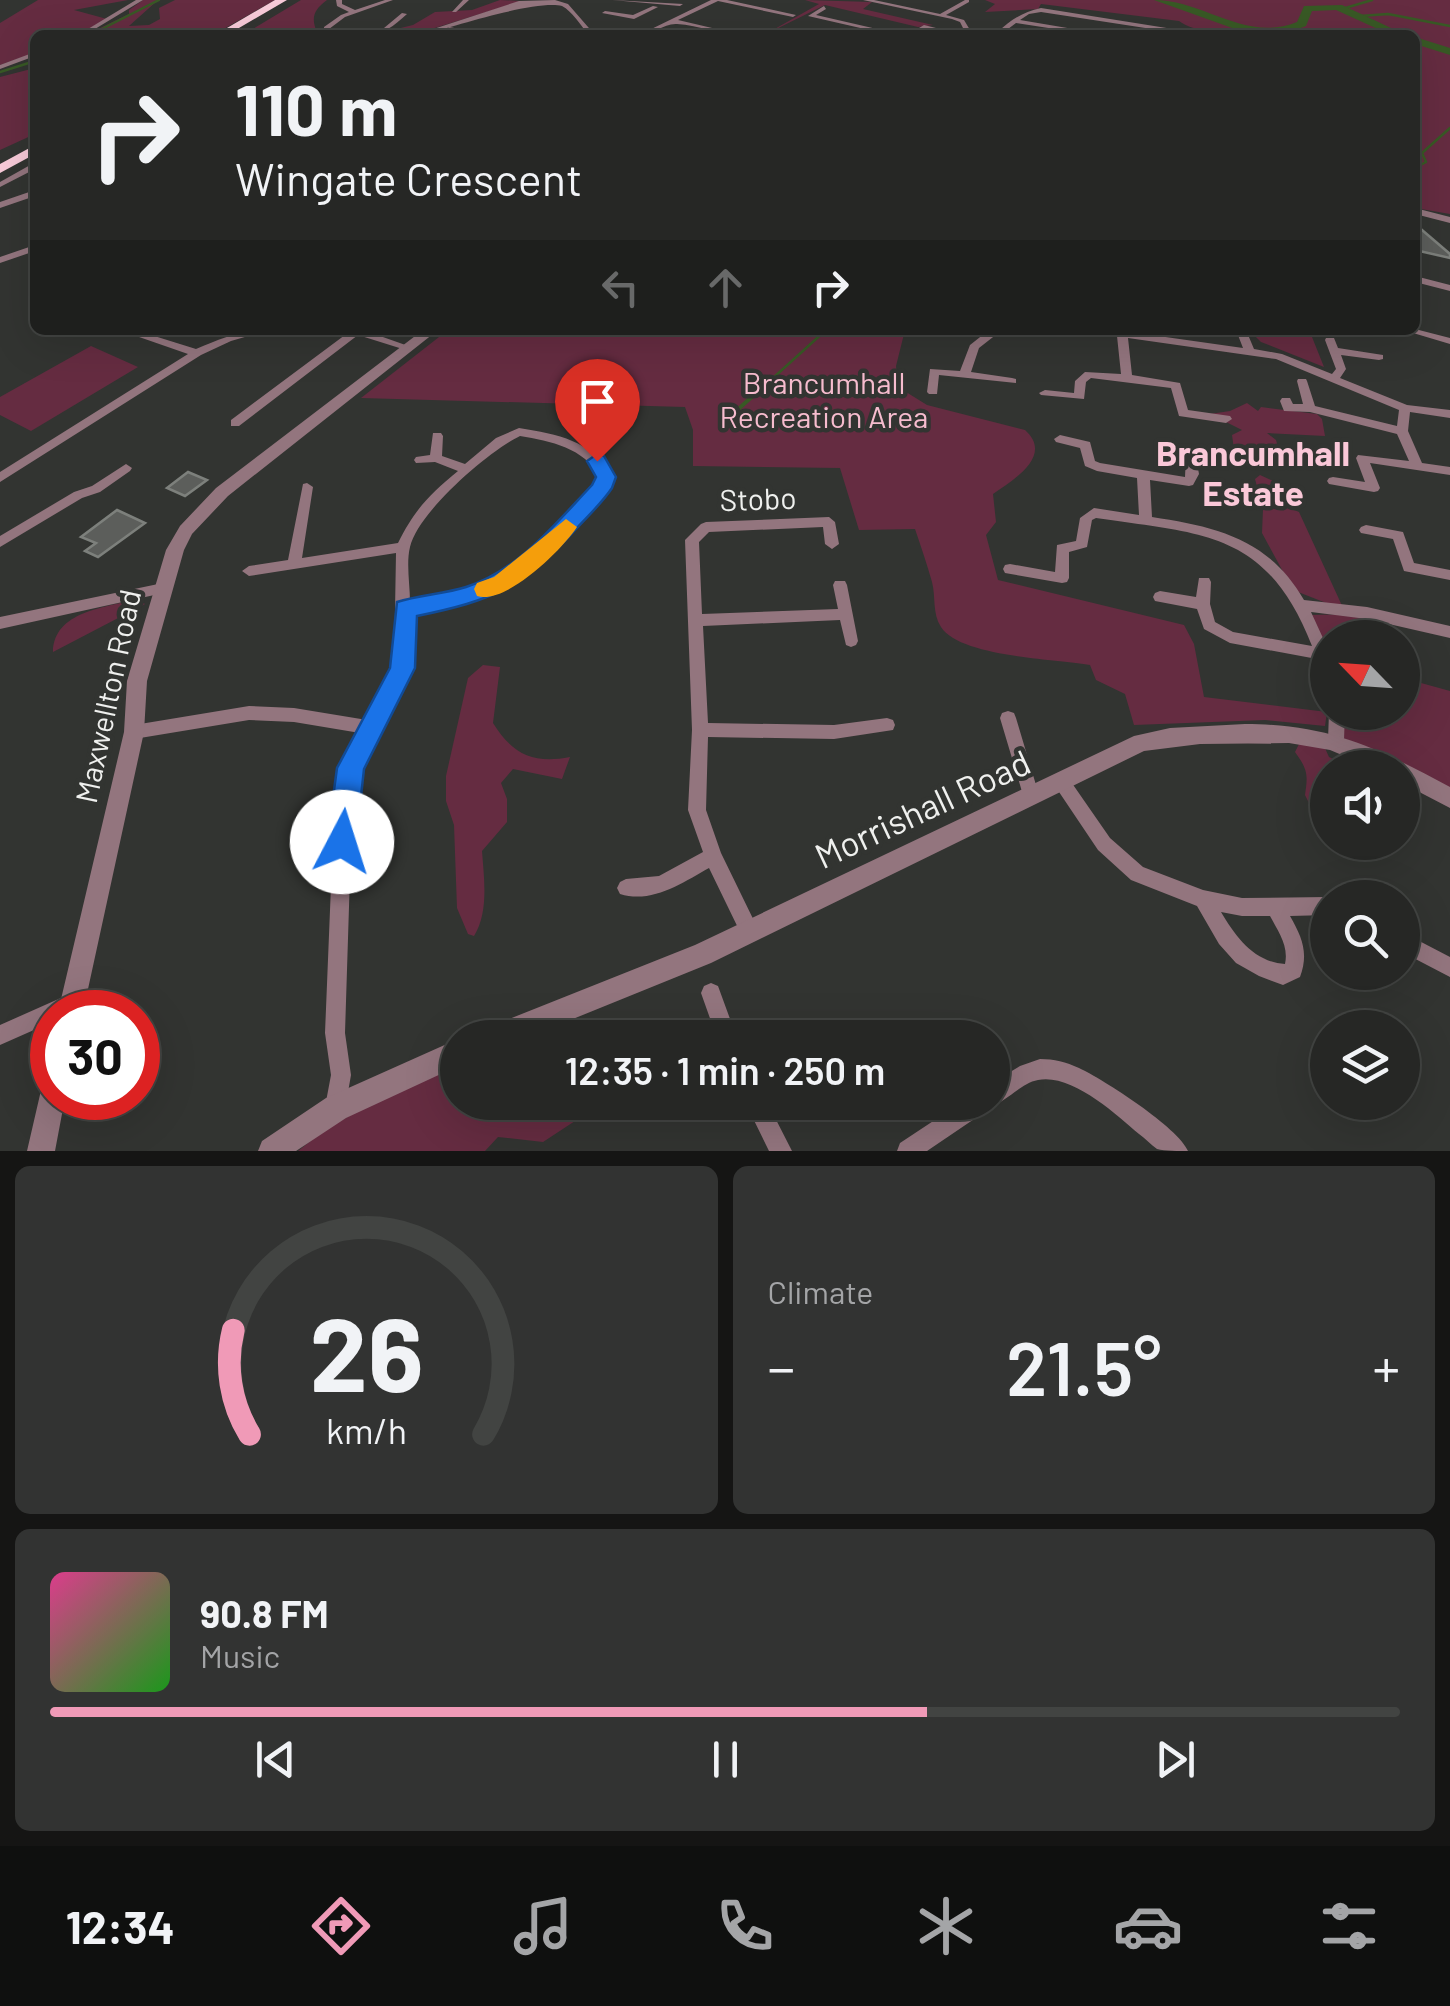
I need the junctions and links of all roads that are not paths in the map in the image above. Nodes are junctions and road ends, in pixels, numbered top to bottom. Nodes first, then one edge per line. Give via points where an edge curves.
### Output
1 (140, 0) edge
2 (282, 0) edge
3 (292, 0) edge
4 (339, 0) edge
5 (390, 0) edge
6 (466, 0) edge
7 (615, 0) edge
8 (717, 0) edge
9 (867, 0) edge
10 (944, 0) edge
11 (528, 1) edge
12 (549, 1) edge
13 (964, 3) edge
14 (515, 4) junction
15 (680, 4) dead end
16 (655, 8) dead end
17 (824, 8) dead end
18 (572, 10) junction
19 (454, 11) dead end
20 (354, 12) junction
21 (554, 12) dead end
22 (414, 13) dead end
23 (508, 14) dead end
24 (794, 15) dead end
25 (599, 16) junction
26 (942, 16) junction
27 (634, 17) junction
28 (468, 18) junction
29 (579, 20) junction
30 (676, 21) junction
31 (1013, 21) junction
32 (622, 22) dead end
33 (496, 23) dead end
34 (438, 28) junction
35 (90, 30) edge
36 (229, 30) edge
37 (241, 30) edge
38 (328, 30) edge
39 (383, 30) edge
40 (432, 30) edge
41 (458, 30) edge
42 (588, 30) edge
43 (654, 30) edge
44 (717, 30) edge
45 (878, 30) edge
46 (967, 30) edge
47 (1002, 30) edge
48 (1074, 30) edge
49 (1171, 30) edge
50 (30, 56) edge
51 (0, 67) edge
52 (30, 143) edge
53 (30, 152) edge
54 (0, 160) edge
55 (0, 169) edge
56 (30, 169) edge
57 (0, 185) edge
58 (30, 196) edge
59 (0, 205) edge
60 (1420, 212) edge
61 (1450, 220) edge
62 (30, 250) edge
63 (0, 260) edge
64 (1420, 280) edge
65 (1450, 288) edge
66 (1420, 331) edge
67 (140, 335) edge
68 (154, 335) edge
69 (243, 335) edge
70 (350, 335) edge
71 (368, 335) edge
72 (425, 335) edge
73 (990, 335) edge
74 (1122, 335) joint
75 (1178, 335) edge
76 (1243, 335) edge
77 (150, 338) junction
78 (1450, 341) edge
79 (1179, 344) junction
80 (409, 348) junction
81 (1249, 350) junction
82 (197, 353) junction
83 (1379, 356) dead end
84 (965, 374) junction
85 (1335, 377) junction
86 (1128, 378) junction
87 (1012, 381) dead end
88 (1302, 381) dead end
89 (933, 392) dead end
90 (1045, 393) dead end
91 (1286, 401) dead end
92 (1310, 408) junction
93 (1405, 408) junction
94 (1450, 414) edge
95 (1226, 419) dead end
96 (235, 423) dead end
97 (1402, 430) junction
98 (437, 436) dead end
99 (1060, 439) dead end
100 (436, 458) junction
101 (420, 460) dead end
102 (1219, 462) dead end
103 (1417, 466) junction
104 (126, 468) dead end
105 (466, 469) junction
106 (1450, 471) edge
107 (1143, 475) junction
108 (0, 478) edge
109 (1333, 481) dead end
110 (308, 488) dead end
111 (1146, 521) junction
112 (1366, 530) dead end
113 (0, 542) edge
114 (832, 544) dead end
115 (403, 547) junction
116 (294, 564) junction
117 (1010, 570) dead end
118 (249, 571) dead end
119 (1450, 575) edge
120 (1204, 582) dead end
121 (840, 586) dead end
122 (163, 588) junction
123 (1160, 596) dead end
124 (1203, 604) junction
125 (1301, 604) junction
126 (405, 609) junction
127 (846, 614) junction
128 (697, 620) junction
129 (0, 623) edge
130 (1310, 626) edge
131 (1450, 632) edge
132 (851, 641) dead end
133 (1310, 658) edge
134 (1008, 718) dead end
135 (887, 724) dead end
136 (371, 728) junction
137 (700, 730) junction
138 (1336, 730) edge
139 (134, 732) junction
140 (1336, 740) junction
141 (1357, 750) edge
142 (1061, 782) junction
143 (1420, 782) edge
144 (1031, 795) junction
145 (1450, 798) edge
146 (714, 856) junction
147 (626, 888) dead end
148 (1203, 899) junction
149 (1310, 907) edge
150 (1276, 908) junction
151 (748, 930) junction
152 (1420, 951) edge
153 (1450, 967) edge
154 (74, 990) edge
155 (711, 993) dead end
156 (538, 1020) edge
157 (721, 1020) edge
158 (30, 1023) edge
159 (0, 1035) edge
160 (440, 1060) edge
161 (1010, 1085) edge
162 (336, 1108) junction
163 (47, 1120) edge
164 (765, 1120) edge
165 (955, 1120) edge
166 (41, 1151) edge
167 (272, 1151) edge
168 (781, 1151) edge
169 (908, 1151) edge
170 (1177, 1151) edge

1 - 35 street
2 - 36 highway
3 - 37 highway
4 - 20 street
5 - 20 street
6 - 19 street
7 - 15 street
7 - 25 street
8 - 24 street
8 - 30 street
9 - 26 street
10 - 13 street
11 - 12 street
11 - 14 street
12 - 18 street
13 - 26 street
14 - 23 street
14 - 28 street
16 - 27 street
17 - 45 street via 811,16
18 - 21 street
18 - 29 street
20 - 38 street
22 - 39 street via 401,14
25 - 27 street
25 - 29 street
26 - 46 street via 962,21
27 - 32 street
28 - 33 street
28 - 34 street
29 - 42 street
30 - 43 street
30 - 44 street
31 - 47 street
31 - 48 street
31 - 49 street via 1041,10
34 - 40 street
34 - 41 street
50 - 51 street
52 - 54 highway
53 - 55 highway
56 - 57 street
58 - 59 street
60 - 61 street
62 - 63 street
64 - 65 street
66 - 78 street
67 - 77 street
68 - 77 street
69 - 82 street
70 - 96 street
71 - 80 street
72 - 80 street, Maxwellton Road
73 - 84 street via 971,349
74 - 79 street
74 - 86 street
75 - 79 street
76 - 81 street
77 - 82 street
79 - 81 street
80 - 122 street, Maxwellton Road via 222,492 186,530
81 - 85 street
82 - 108 street
83 - 85 street via 1332,345 1341,369
84 - 87 street
84 - 89 street via 934,370
85 - 93 street
86 - 90 street via 1089,374 1080,381 1080,397
86 - 95 street via 1176,385 1183,413
88 - 92 street
91 - 92 street via 1288,408
92 - 97 street
93 - 94 street
93 - 97 street
97 - 103 street
98 - 100 street
99 - 107 street via 1086,445 1092,466
100 - 101 street
100 - 105 street
102 - 107 street via 1190,458 1189,482
103 - 106 street
103 - 109 street via 1362,458 1374,488
104 - 113 street
105 - 115 street via 417,518
105 - 126 street via 519,432 556,438 586,453 606,477 538,556 502,583
107 - 111 street
110 - 116 street
111 - 117 street via 1094,513 1086,518 1082,544 1062,549 1062,578
111 - 125 street via 1248,546 1280,571
112 - 119 street via 1398,535 1409,567
114 - 128 street, Stobo via 829,522 706,528 692,540
115 - 116 street
115 - 126 street
116 - 118 street
120 - 124 street
121 - 127 street
122 - 129 street
122 - 139 street, Maxwellton Road via 138,681
123 - 124 street
124 - 133 street via 1209,624 1230,637
125 - 130 street
125 - 131 street
126 - 136 street via 402,668
127 - 128 street
127 - 132 street
128 - 137 street, Stobo
134 - 144 street
135 - 137 street via 834,732
136 - 139 street via 249,713
136 - 162 street via 350,768 343,812
137 - 146 street, Stobo via 698,810
138 - 140 street
139 - 154 street, Maxwellton Road
140 - 141 street, Morrishall Road
140 - 142 street, Morrishall Road via 1297,732 1180,736 1116,752
142 - 144 street, Morrishall Road
142 - 148 street via 1121,863
143 - 145 street
144 - 151 street, Morrishall Road
146 - 147 street via 661,885
146 - 151 street, Stobo
148 - 150 street
148 - 150 street via 1244,960 1283,975 1293,970 1296,957
149 - 150 street
151 - 156 street, Morrishall Road
152 - 153 street
155 - 157 street
158 - 159 street
160 - 162 street
161 - 170 street via 1053,1067 1085,1080
162 - 167 street
163 - 166 street
164 - 168 street
165 - 169 street

